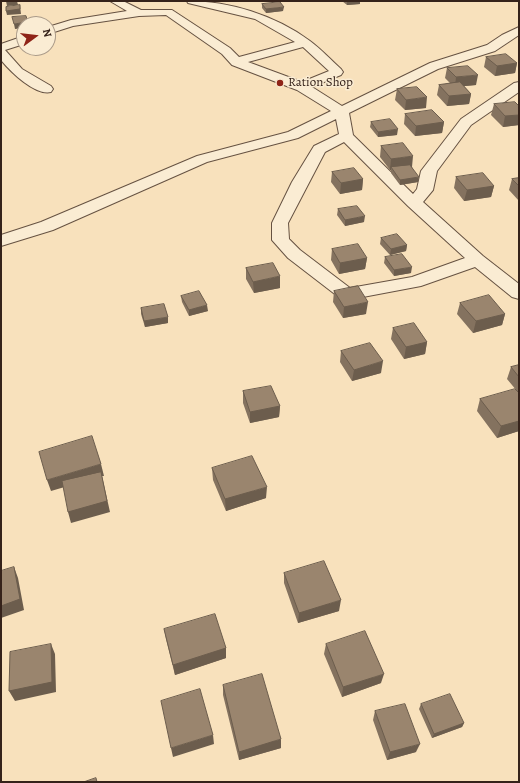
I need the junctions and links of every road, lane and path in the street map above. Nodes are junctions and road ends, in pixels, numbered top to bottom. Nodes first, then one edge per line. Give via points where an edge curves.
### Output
1 (118, 1) edge
2 (197, 2) edge
3 (168, 12) junction
4 (139, 13) junction
5 (56, 28) edge
6 (519, 30) edge
7 (16, 43) edge
8 (305, 43) junction
9 (1, 48) edge
10 (1, 53) edge
11 (236, 62) junction
12 (519, 86) edge
13 (302, 87) junction
14 (46, 90) dead end
15 (342, 112) junction
16 (346, 136) junction
17 (414, 203) junction
18 (1, 241) edge
19 (477, 260) junction
20 (519, 293) edge

1 - 4 street
2 - 3 street
2 - 8 street via 259,17
3 - 4 street
3 - 11 street via 226,51
4 - 5 street via 71,23
6 - 15 street via 491,48 434,66
7 - 9 street
8 - 11 street
8 - 13 street via 336,72
10 - 14 street via 18,72
11 - 13 street
12 - 17 street via 466,122 429,171 425,190
13 - 15 street
15 - 16 street
15 - 18 street via 293,135 202,159 47,226
16 - 17 street
16 - 19 street via 319,149 280,223 281,240 294,254 347,294 416,282
17 - 19 street
19 - 20 street

